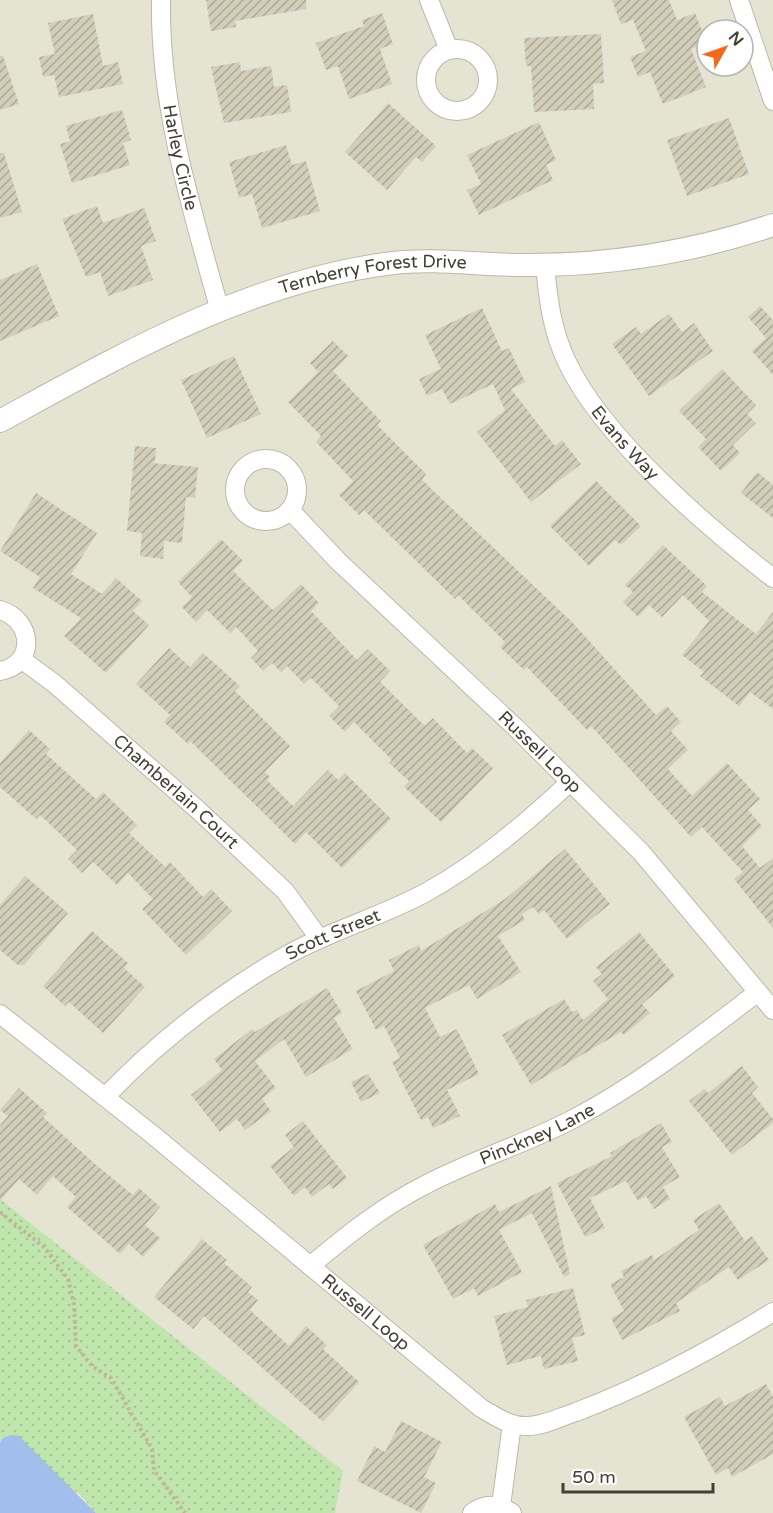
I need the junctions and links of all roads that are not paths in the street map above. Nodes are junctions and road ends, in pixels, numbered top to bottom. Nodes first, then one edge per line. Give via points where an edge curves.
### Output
1 (161, 0) edge
2 (429, 0) edge
3 (739, 0) edge
4 (449, 50) dead end
5 (773, 100) edge
6 (773, 225) edge
7 (544, 265) junction
8 (220, 311) junction
9 (0, 421) edge
10 (290, 510) dead end
11 (773, 578) edge
12 (0, 610) edge
13 (21, 659) junction
14 (0, 671) edge
15 (570, 782) junction
16 (319, 938) junction
17 (758, 992) junction
18 (773, 1010) edge
19 (0, 1014) edge
20 (105, 1097) junction
21 (310, 1266) junction
22 (773, 1312) edge
23 (512, 1424) junction
24 (507, 1510) edge
25 (472, 1513) edge

1 - 8 street, Harley Circle via 175,139
2 - 4 street
3 - 5 street
6 - 7 street, Ternberry Forest Drive via 730,239 626,261
7 - 8 street, Ternberry Forest Drive via 395,263 301,281
7 - 11 street, Evans Way via 554,330 567,362 601,416 684,502
8 - 9 street, Ternberry Forest Drive via 148,343
10 - 15 street, Russell Loop via 338,561
12 - 13 street via 18,619 24,628 26,649
13 - 14 street via 15,666
13 - 16 street, Chamberlain Court via 236,845 285,891
15 - 16 street, Scott Street via 509,836 456,874 403,903
15 - 17 street, Russell Loop via 641,852
16 - 20 street, Scott Street via 210,1004 168,1036
17 - 18 street, Russell Loop
17 - 21 street, Pinckney Lane via 618,1094 533,1139 424,1185 371,1217
19 - 20 street, Russell Loop
20 - 21 street, Russell Loop
21 - 23 street, Russell Loop via 481,1408
22 - 23 street, Russell Loop via 672,1370 594,1405 542,1424
23 - 24 street
24 - 25 street via 482,1507

